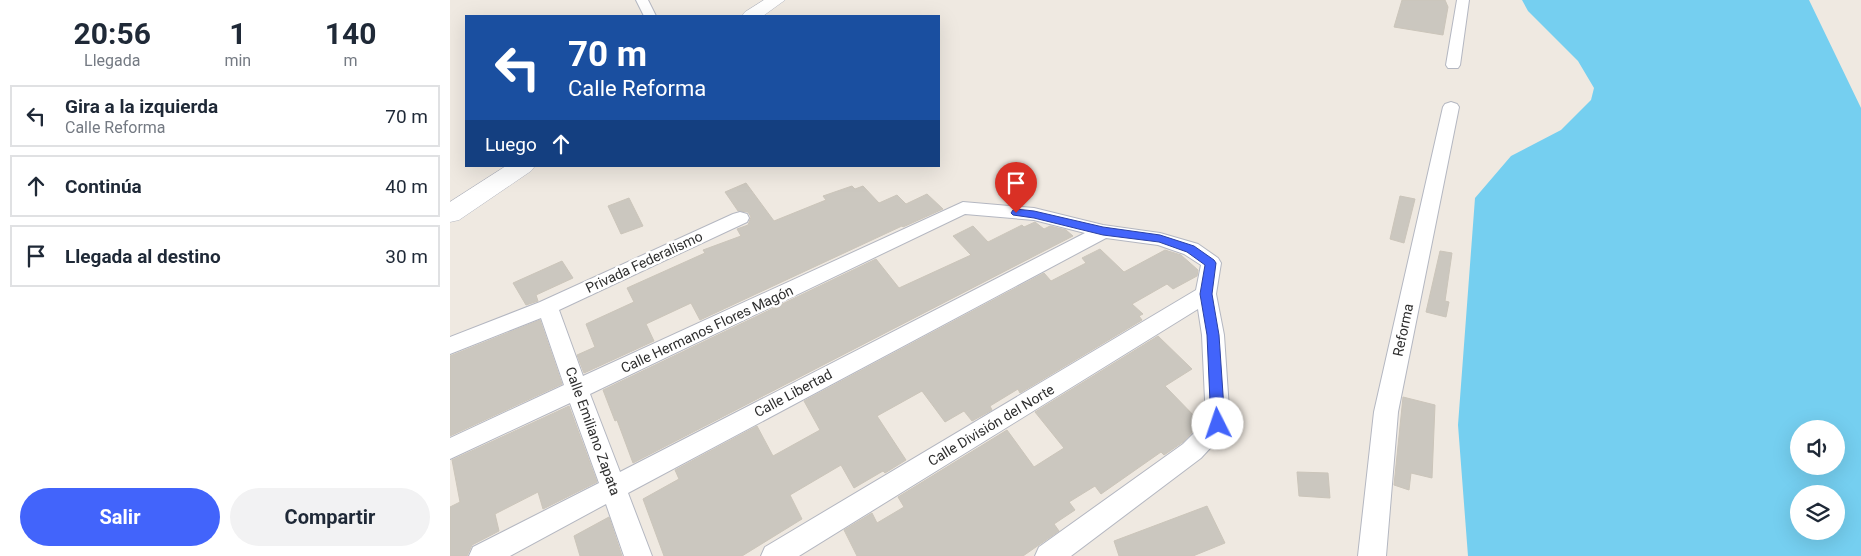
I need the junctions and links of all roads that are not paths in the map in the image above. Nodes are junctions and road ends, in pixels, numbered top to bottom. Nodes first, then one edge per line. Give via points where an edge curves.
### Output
1 (642, 0) edge
2 (776, 0) edge
3 (1463, 0) edge
4 (650, 15) edge
5 (753, 15) edge
6 (1453, 66) dead end
7 (1451, 108) dead end
8 (521, 167) edge
9 (450, 214) edge
10 (740, 218) dead end
11 (1103, 231) junction
12 (1206, 294) junction
13 (547, 306) junction
14 (450, 346) edge
15 (578, 390) junction
16 (450, 449) edge
17 (614, 487) junction
18 (483, 556) edge
19 (638, 556) edge
20 (775, 556) edge
21 (1049, 556) edge
22 (1372, 556) edge

1 - 4 street
2 - 5 street
3 - 6 street
7 - 22 street, Reforma via 1386,412
8 - 9 street
10 - 13 street, Privada Federalismo
11 - 12 street via 1160,239 1191,249 1210,263
11 - 15 street, Calle Hermanos Flores Magón via 1034,214 963,208
11 - 17 street, Calle Libertad
12 - 20 street, Calle División del Norte
12 - 21 street via 1213,335 1218,424 1192,451
13 - 14 street, Privada Federalismo
13 - 15 street, Calle Emiliano Zapata
15 - 16 street, Calle Hermanos Flores Magón
15 - 17 street, Calle Emiliano Zapata
17 - 18 street, Calle Libertad
17 - 19 street, Calle Emiliano Zapata

